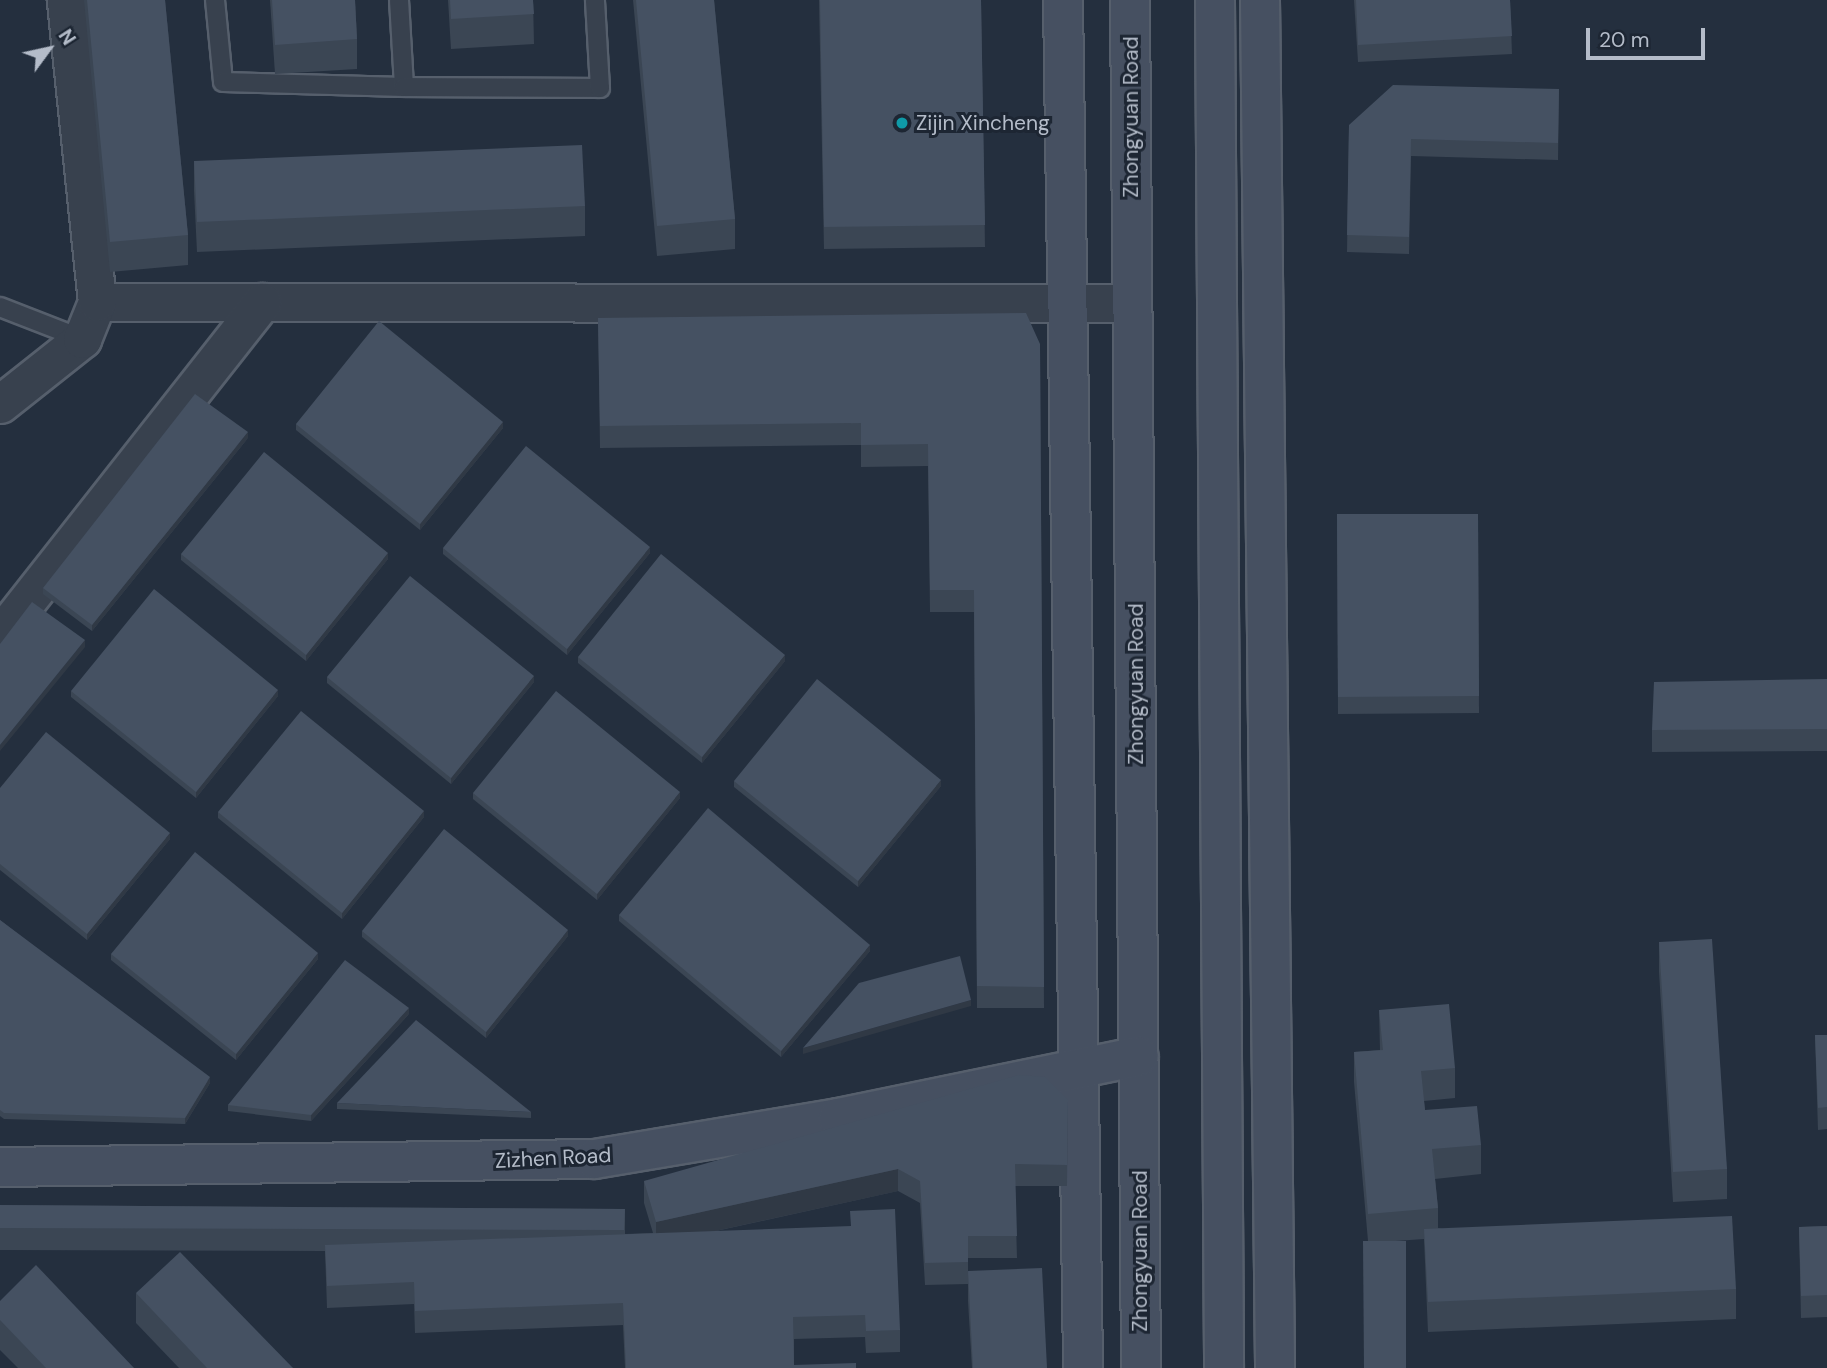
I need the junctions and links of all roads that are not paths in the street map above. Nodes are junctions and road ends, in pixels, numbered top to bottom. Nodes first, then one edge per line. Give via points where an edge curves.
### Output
1 (66, 0) edge
2 (215, 0) edge
3 (399, 0) edge
4 (595, 0) edge
5 (1063, 0) edge
6 (1130, 0) edge
7 (1214, 0) edge
8 (1260, 0) edge
9 (404, 88) junction
10 (97, 302) junction
11 (262, 302) junction
12 (1067, 303) junction
13 (1132, 303) junction
14 (0, 307) edge
15 (82, 339) junction
16 (0, 404) edge
17 (0, 635) edge
18 (1139, 1056) junction
19 (1078, 1067) junction
20 (0, 1167) edge
21 (1083, 1368) edge
22 (1141, 1368) edge
23 (1224, 1368) edge
24 (1275, 1368) edge

1 - 10 street
2 - 9 lane via 223,82
3 - 9 lane
4 - 9 lane via 600,88
5 - 12 street
6 - 13 street, Zhongyuan Road
7 - 23 street
8 - 24 street
10 - 11 street
10 - 15 street
11 - 12 street
11 - 17 street
12 - 13 street
12 - 19 street
13 - 18 street, Zhongyuan Road
14 - 15 lane
15 - 16 street
18 - 19 street, Zizhen Road
18 - 22 street, Zhongyuan Road
19 - 20 street, Zizhen Road via 838,1118 594,1159
19 - 21 street

